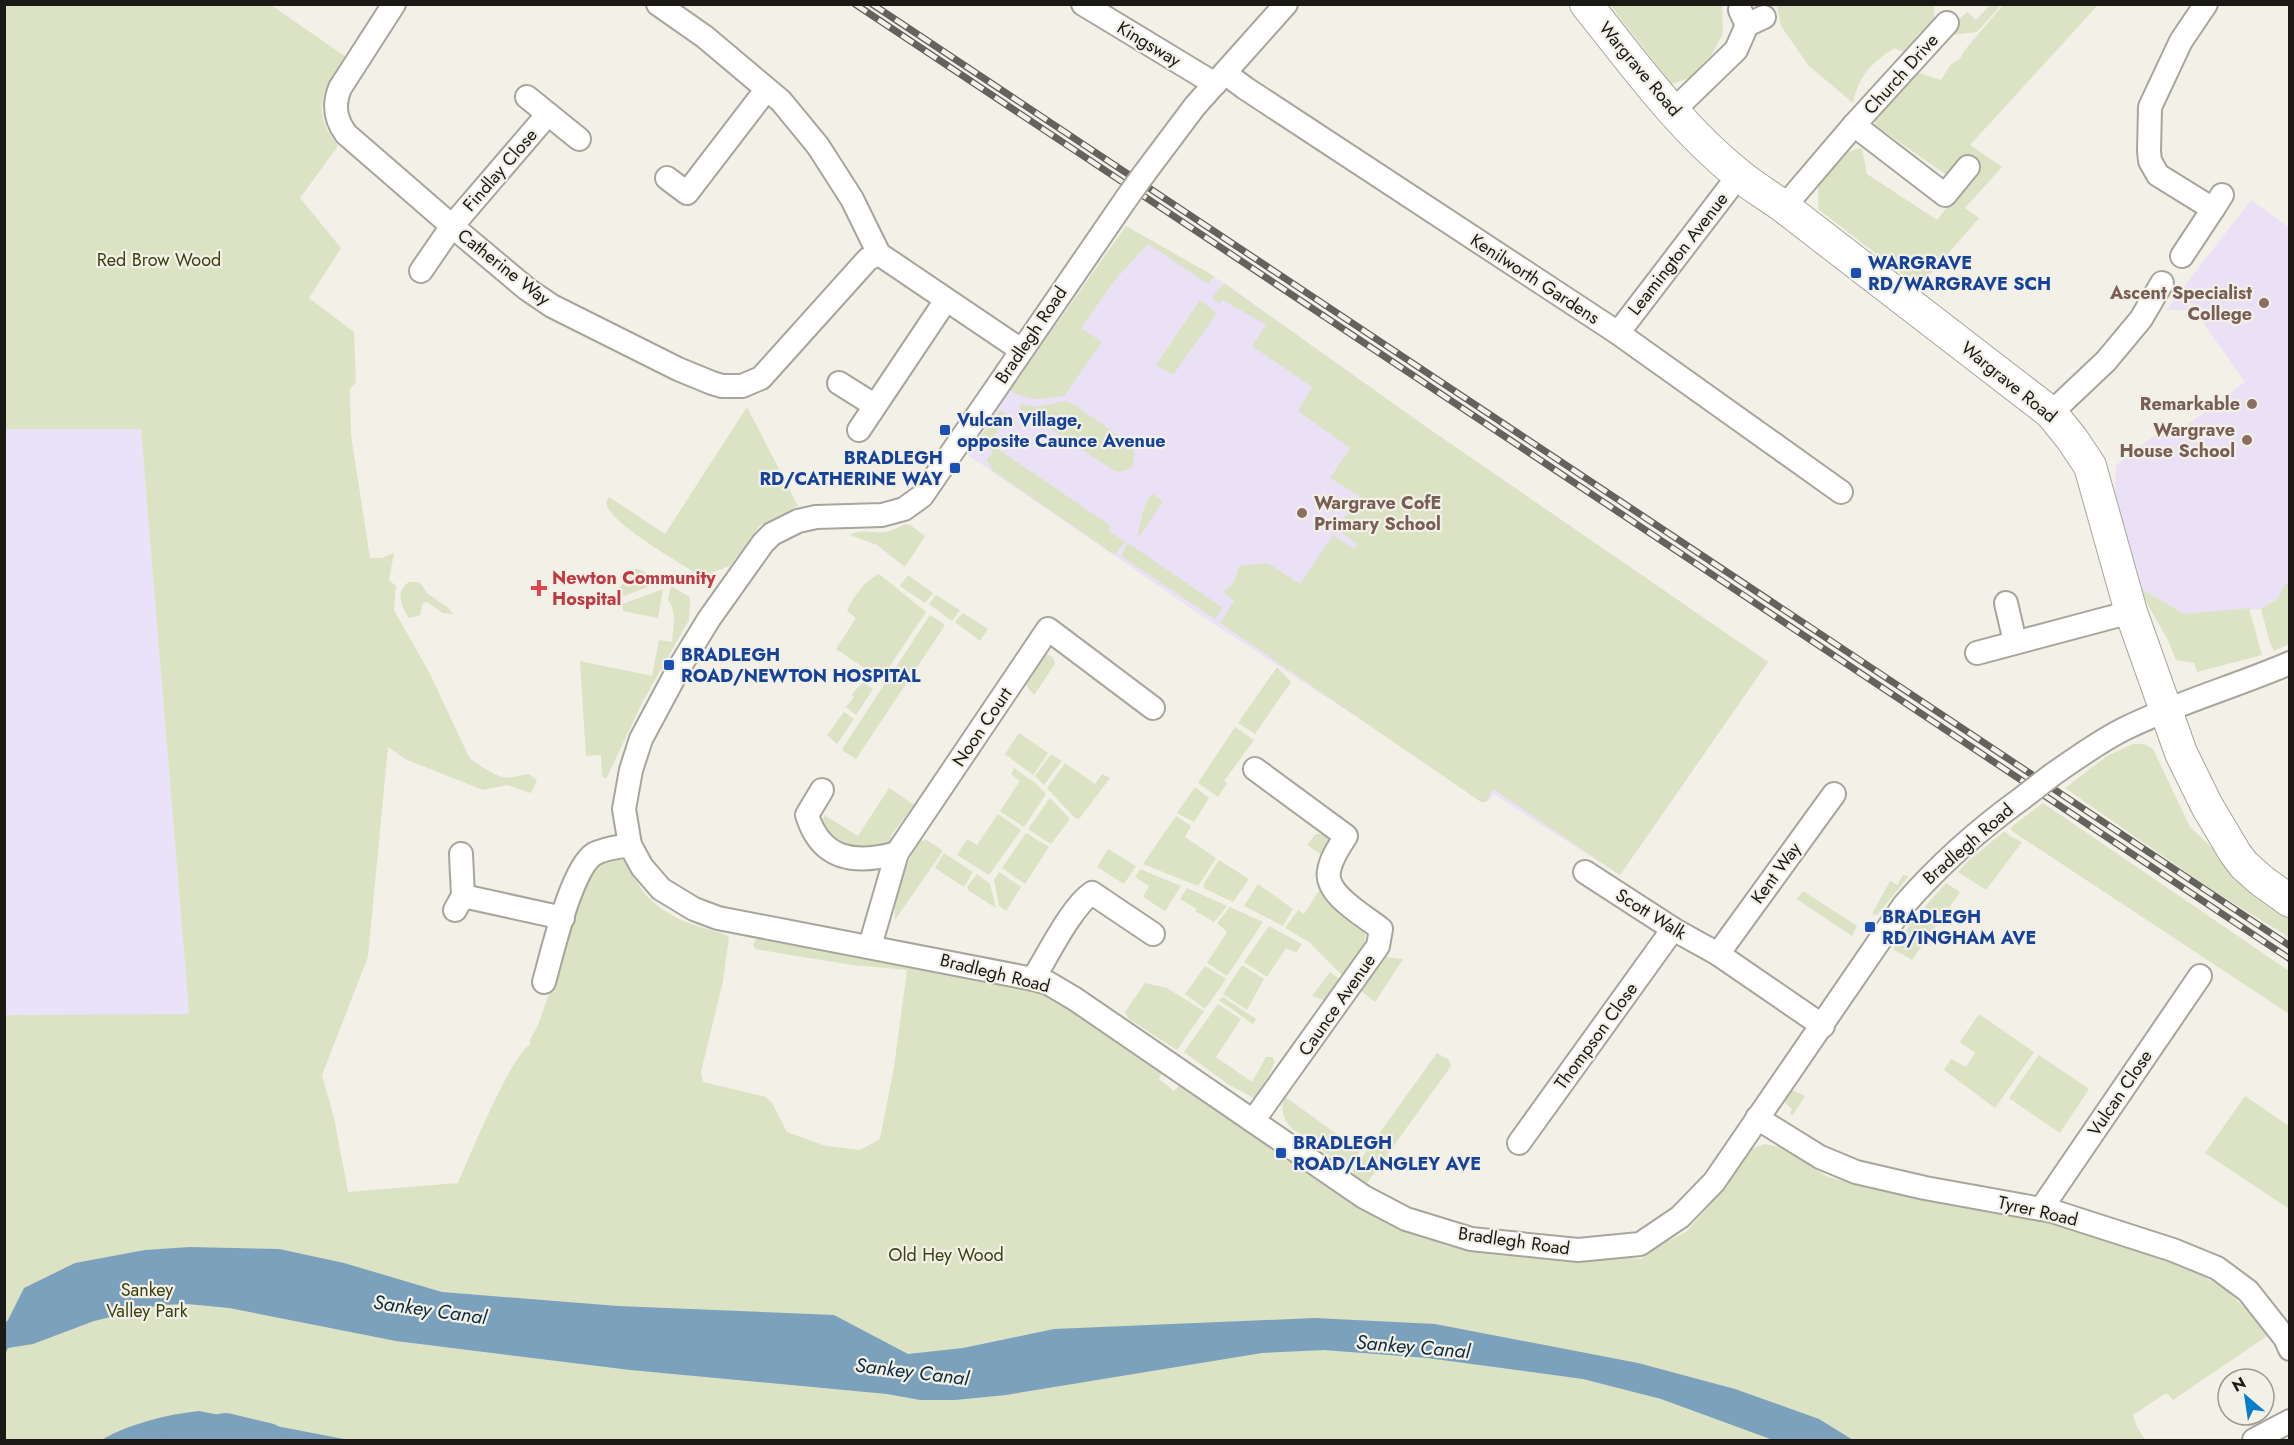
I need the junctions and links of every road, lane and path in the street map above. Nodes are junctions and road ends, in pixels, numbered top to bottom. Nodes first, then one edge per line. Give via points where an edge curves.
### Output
1 (394, 4) edge
2 (657, 4) edge
3 (1083, 4) edge
4 (1286, 4) edge
5 (1586, 4) edge
6 (2206, 4) edge
7 (1750, 17) dead end
8 (1947, 23) dead end
9 (1220, 79) junction
10 (766, 90) junction
11 (527, 97) dead end
12 (1673, 111) junction
13 (548, 114) junction
14 (1854, 125) junction
15 (579, 139) dead end
16 (1968, 167) dead end
17 (1739, 175) junction
18 (667, 178) dead end
19 (1784, 207) junction
20 (452, 226) junction
21 (879, 254) junction
22 (2182, 256) dead end
23 (421, 271) dead end
24 (2162, 283) dead end
25 (946, 300) junction
26 (1618, 333) junction
27 (1021, 350) junction
28 (839, 383) dead end
29 (874, 405) junction
30 (2051, 413) junction
31 (859, 430) dead end
32 (1841, 492) dead end
33 (2006, 603) dead end
34 (2131, 612) junction
35 (2015, 642) junction
36 (1977, 653) dead end
37 (2289, 663) edge
38 (1153, 708) dead end
39 (2164, 711) junction
40 (1255, 770) dead end
41 (822, 790) dead end
42 (1834, 794) dead end
43 (630, 845) junction
44 (897, 853) junction
45 (461, 854) dead end
46 (1585, 872) dead end
47 (2289, 901) edge
48 (563, 918) junction
49 (1673, 929) junction
50 (1153, 934) dead end
51 (870, 946) junction
52 (1718, 954) junction
53 (2200, 976) dead end
54 (1033, 979) junction
55 (544, 982) dead end
56 (1823, 1026) junction
57 (1757, 1118) junction
58 (1254, 1121) junction
59 (1519, 1143) dead end
60 (2041, 1209) junction
61 (2288, 1341) edge
62 (2289, 1421) edge
63 (2254, 1440) edge

1 - 20 street, Catherine Way via 340,88 337,117 346,134
2 - 10 street via 705,37
3 - 9 street, Kingsway
4 - 9 street, Bradlegh Road
5 - 12 street, Wargrave Road
6 - 22 street via 2181,41 2150,107 2150,161 2158,175 2217,202
7 - 12 street via 1736,50
8 - 14 street, Church Drive
9 - 26 street, Kenilworth Gardens via 1245,88
9 - 27 street, Bradlegh Road, bridge via 1176,129
10 - 18 street via 687,193
10 - 21 street via 781,101 818,146 852,199
11 - 13 street, Findlay Close
12 - 17 street, Wargrave Road
13 - 15 street, Findlay Close
13 - 20 street, Findlay Close
14 - 16 street, Church Drive via 1946,195
14 - 19 street, Church Drive
17 - 19 street, Wargrave Road
17 - 26 street, Leamington Avenue
19 - 30 street, Wargrave Road
20 - 21 street, Catherine Way via 552,306 678,369 733,387 761,378 868,259
20 - 23 street, Findlay Close
21 - 25 street
24 - 30 street via 2140,319 2106,361
25 - 27 street
25 - 29 street
26 - 32 street, Kenilworth Gardens
27 - 43 street, Bradlegh Road via 930,486 913,504 882,515 798,521 763,543 709,619 641,739 624,809
28 - 29 street
29 - 31 street
30 - 34 street, Wargrave Road via 2090,466
33 - 35 street
34 - 35 street
34 - 39 street, Wargrave Road
35 - 36 street
37 - 39 street, Bradlegh Road
38 - 44 street, Noon Court via 1048,629
39 - 47 street, Wargrave Road via 2206,806 2235,853
39 - 56 street, Bradlegh Road, bridge via 2105,739 2052,775 1959,849 1904,905
40 - 58 street, Caunce Avenue via 1346,836 1332,859 1330,885 1338,896 1381,929 1378,946
41 - 44 street via 807,815 822,845 855,858
42 - 52 street, Kent Way
43 - 48 street via 592,855 581,868
43 - 51 street, Bradlegh Road via 661,889 694,909 718,918
44 - 51 street, Noon Court
45 - 48 street via 459,903
46 - 49 street, Scott Walk
48 - 55 street
49 - 52 street, Scott Walk
49 - 59 street, Thompson Close
50 - 54 street via 1092,893 1065,926
51 - 54 street, Bradlegh Road
52 - 56 street, Scott Walk
53 - 60 street, Vulcan Close
54 - 58 street, Bradlegh Road via 1075,999
56 - 57 street, Bradlegh Road
57 - 58 street, Bradlegh Road via 1714,1182 1680,1216 1640,1244 1578,1250 1471,1239 1406,1219 1364,1197
57 - 60 street, Tyrer Road via 1820,1157 1856,1172
60 - 61 street, Tyrer Road via 2173,1250 2217,1268 2248,1291
62 - 63 street

